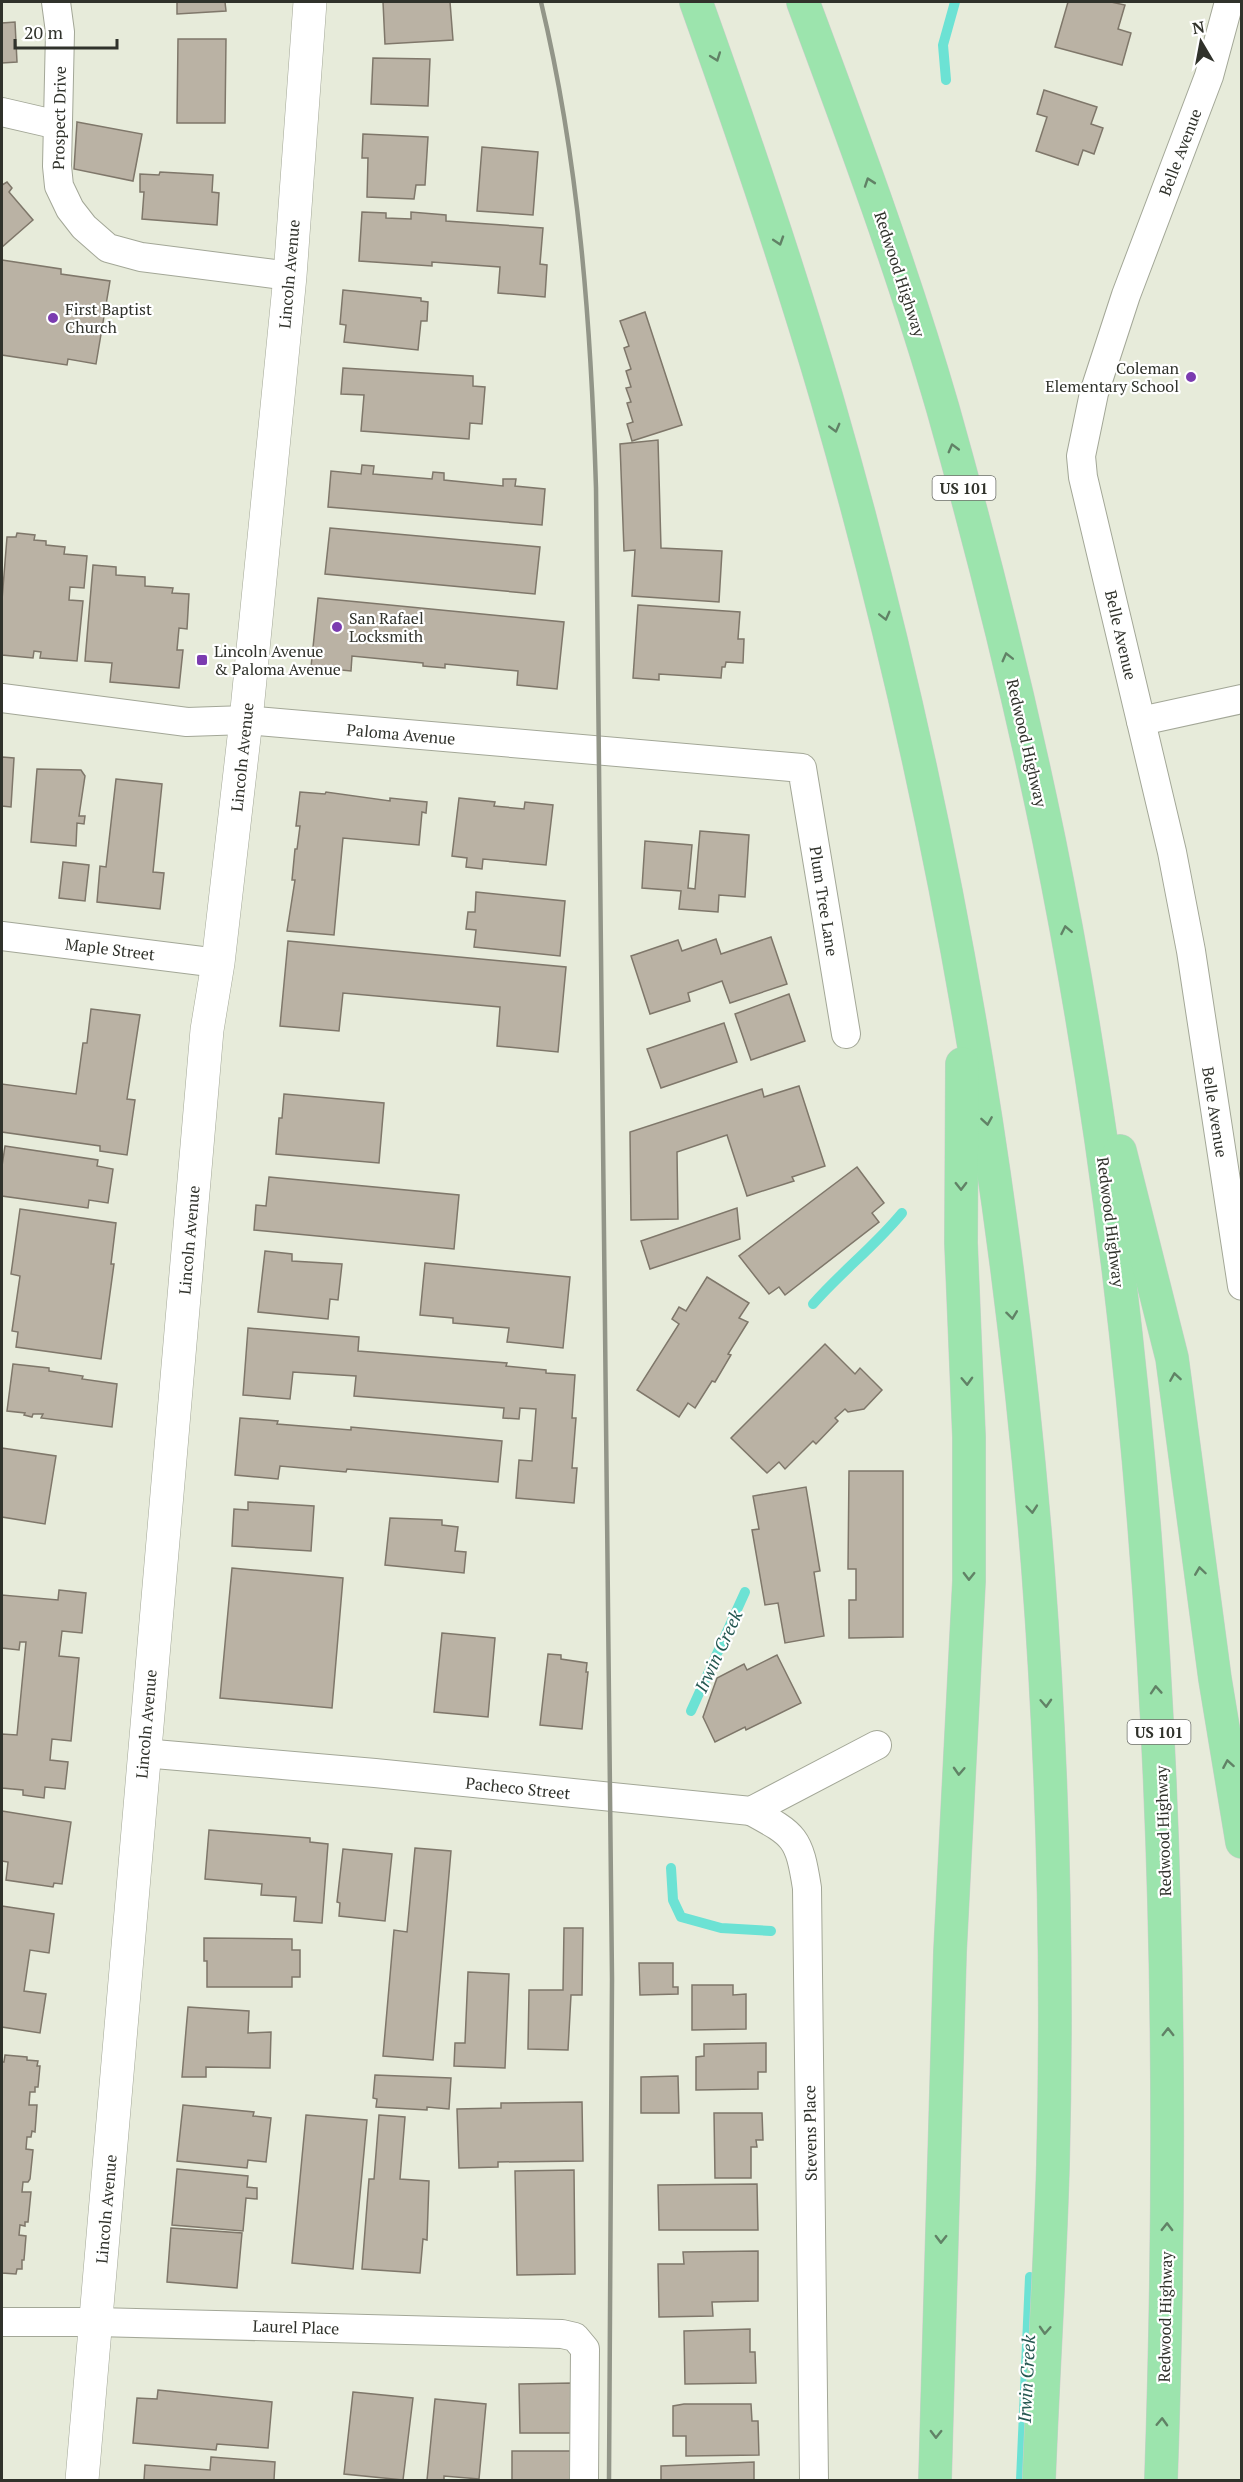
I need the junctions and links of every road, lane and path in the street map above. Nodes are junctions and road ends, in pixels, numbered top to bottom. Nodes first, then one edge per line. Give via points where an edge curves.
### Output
1 (56, 2) edge
2 (310, 2) edge
3 (696, 2) edge
4 (803, 2) edge
5 (1228, 2) edge
6 (2, 112) edge
7 (58, 125) junction
8 (290, 276) junction
9 (2, 699) edge
10 (1242, 699) edge
11 (246, 720) junction
12 (1141, 721) junction
13 (802, 768) joint
14 (2, 936) edge
15 (218, 963) junction
16 (963, 981) junction
17 (1076, 987) junction
18 (846, 1034) dead end
19 (1242, 1286) edge
20 (877, 1745) dead end
21 (143, 1754) junction
22 (751, 1811) junction
23 (1242, 1842) edge
24 (2, 2322) edge
25 (96, 2322) junction
26 (82, 2481) edge
27 (584, 2481) edge
28 (814, 2481) edge
29 (935, 2481) edge
30 (1039, 2481) edge
31 (1161, 2481) edge

1 - 7 street, Prospect Drive via 60,32
2 - 8 main road, Lincoln Avenue
3 -> 16 highway via 785,258 858,510 907,711
17 -> 4 highway, Redwood Highway / US 101 via 1049,840 1016,695 942,406 897,263
5 - 12 street, Belle Avenue via 1209,76 1122,306 1094,393 1082,456 1083,477
6 - 7 street
7 - 8 street, Prospect Drive via 59,186 84,227 108,248 141,257
8 - 11 main road, Lincoln Avenue
9 - 11 street, Paloma Avenue via 187,722
10 - 12 street
11 - 13 street, Paloma Avenue
11 - 15 main road, Lincoln Avenue
12 - 19 street, Belle Avenue via 1191,951
13 - 18 street, Plum Tree Lane
14 - 15 street, Maple Street
15 - 21 main road, Lincoln Avenue via 207,1030
16 -> 29 highway via 960,1185 969,1437 969,1581 950,1952
16 -> 30 highway via 988,1127 1025,1424 1048,1743 1053,2156
23 -> 17 highway via 1215,1679 1172,1358
31 -> 17 highway, Redwood Highway / US 101 via 1168,2029 1159,1729 1135,1422 1100,1135
20 - 22 street
21 - 22 street, Pacheco Street
21 - 25 main road, Lincoln Avenue
22 - 28 street, Stevens Place via 786,1830 802,1854 807,1888
24 - 25 street, Laurel Place
25 - 26 main road, Lincoln Avenue
25 - 27 street, Laurel Place via 575,2337 585,2349

